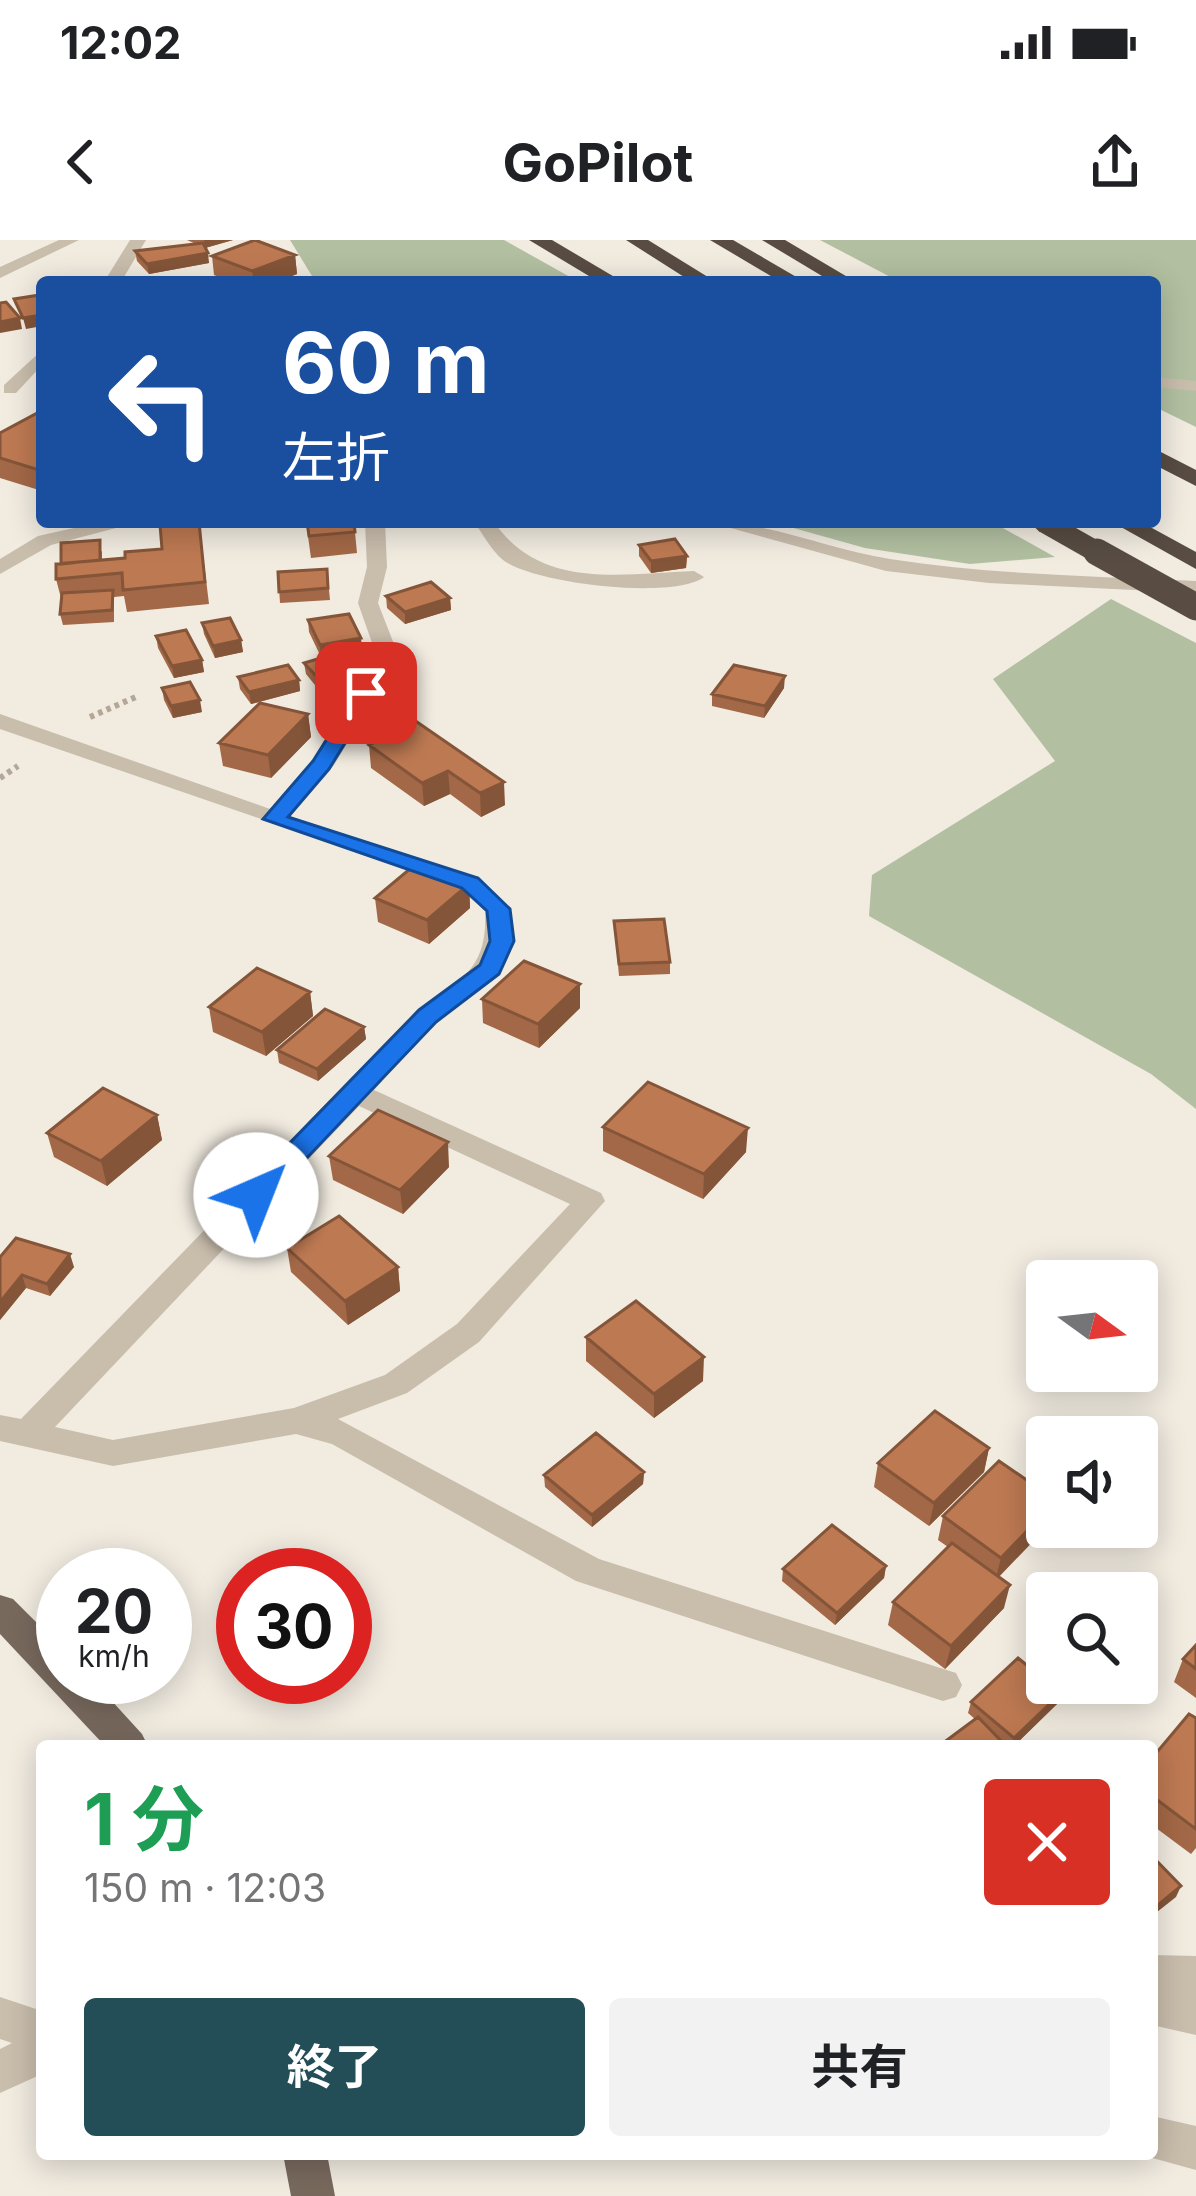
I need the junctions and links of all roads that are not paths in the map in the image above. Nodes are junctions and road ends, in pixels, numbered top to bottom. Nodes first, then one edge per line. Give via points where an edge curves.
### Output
1 (70, 240) edge
2 (138, 240) edge
3 (538, 240) edge
4 (635, 240) edge
5 (776, 243) edge
6 (726, 244) edge
7 (0, 273) edge
8 (118, 276) edge
9 (601, 276) edge
10 (696, 276) edge
11 (784, 276) edge
12 (835, 276) edge
13 (36, 362) edge
14 (1161, 383) edge
15 (1196, 386) edge
16 (12, 389) edge
17 (1161, 459) edge
18 (1196, 479) edge
19 (1161, 481) edge
20 (1196, 500) edge
21 (101, 528) edge
22 (375, 528) edge
23 (489, 528) edge
24 (742, 528) edge
25 (1055, 528) edge
26 (1135, 528) edge
27 (1196, 562) edge
28 (0, 568) edge
29 (694, 578) dead end
30 (1196, 587) edge
31 (1196, 607) edge
32 (0, 721) edge
33 (274, 819) junction
34 (354, 1092) junction
35 (296, 1420) junction
36 (14, 1431) edge
37 (0, 1610) edge
38 (36, 1647) edge
39 (943, 1685) dead end
40 (91, 1704) edge
41 (124, 1740) edge
42 (1158, 1976) edge
43 (1196, 1978) edge
44 (1158, 2005) edge
45 (1196, 2014) edge
46 (0, 2018) edge
47 (36, 2030) edge
48 (36, 2054) edge
49 (0, 2072) edge
50 (1158, 2139) edge
51 (1196, 2148) edge
52 (305, 2160) edge
53 (314, 2196) edge

1 - 7 street
2 - 8 street
3 - 9 highway
4 - 10 highway
5 - 12 highway
6 - 11 highway
13 - 16 street
14 - 15 street
17 - 18 highway
19 - 20 highway
21 - 28 street via 45,540
22 - 33 street via 368,603 388,656 322,765
23 - 29 street via 511,557 547,572 593,580
24 - 30 street via 886,565
25 - 31 highway, bridge
26 - 27 highway
32 - 33 street
33 - 34 street via 470,883 498,909 502,941 490,969 428,1016
34 - 35 street via 590,1201 468,1333 395,1384
34 - 36 street
35 - 36 street via 113,1453
35 - 39 street via 341,1433 588,1570
37 - 38 main road
40 - 41 main road
42 - 43 street
44 - 45 street
46 - 47 street
48 - 49 street
50 - 51 street
52 - 53 main road

